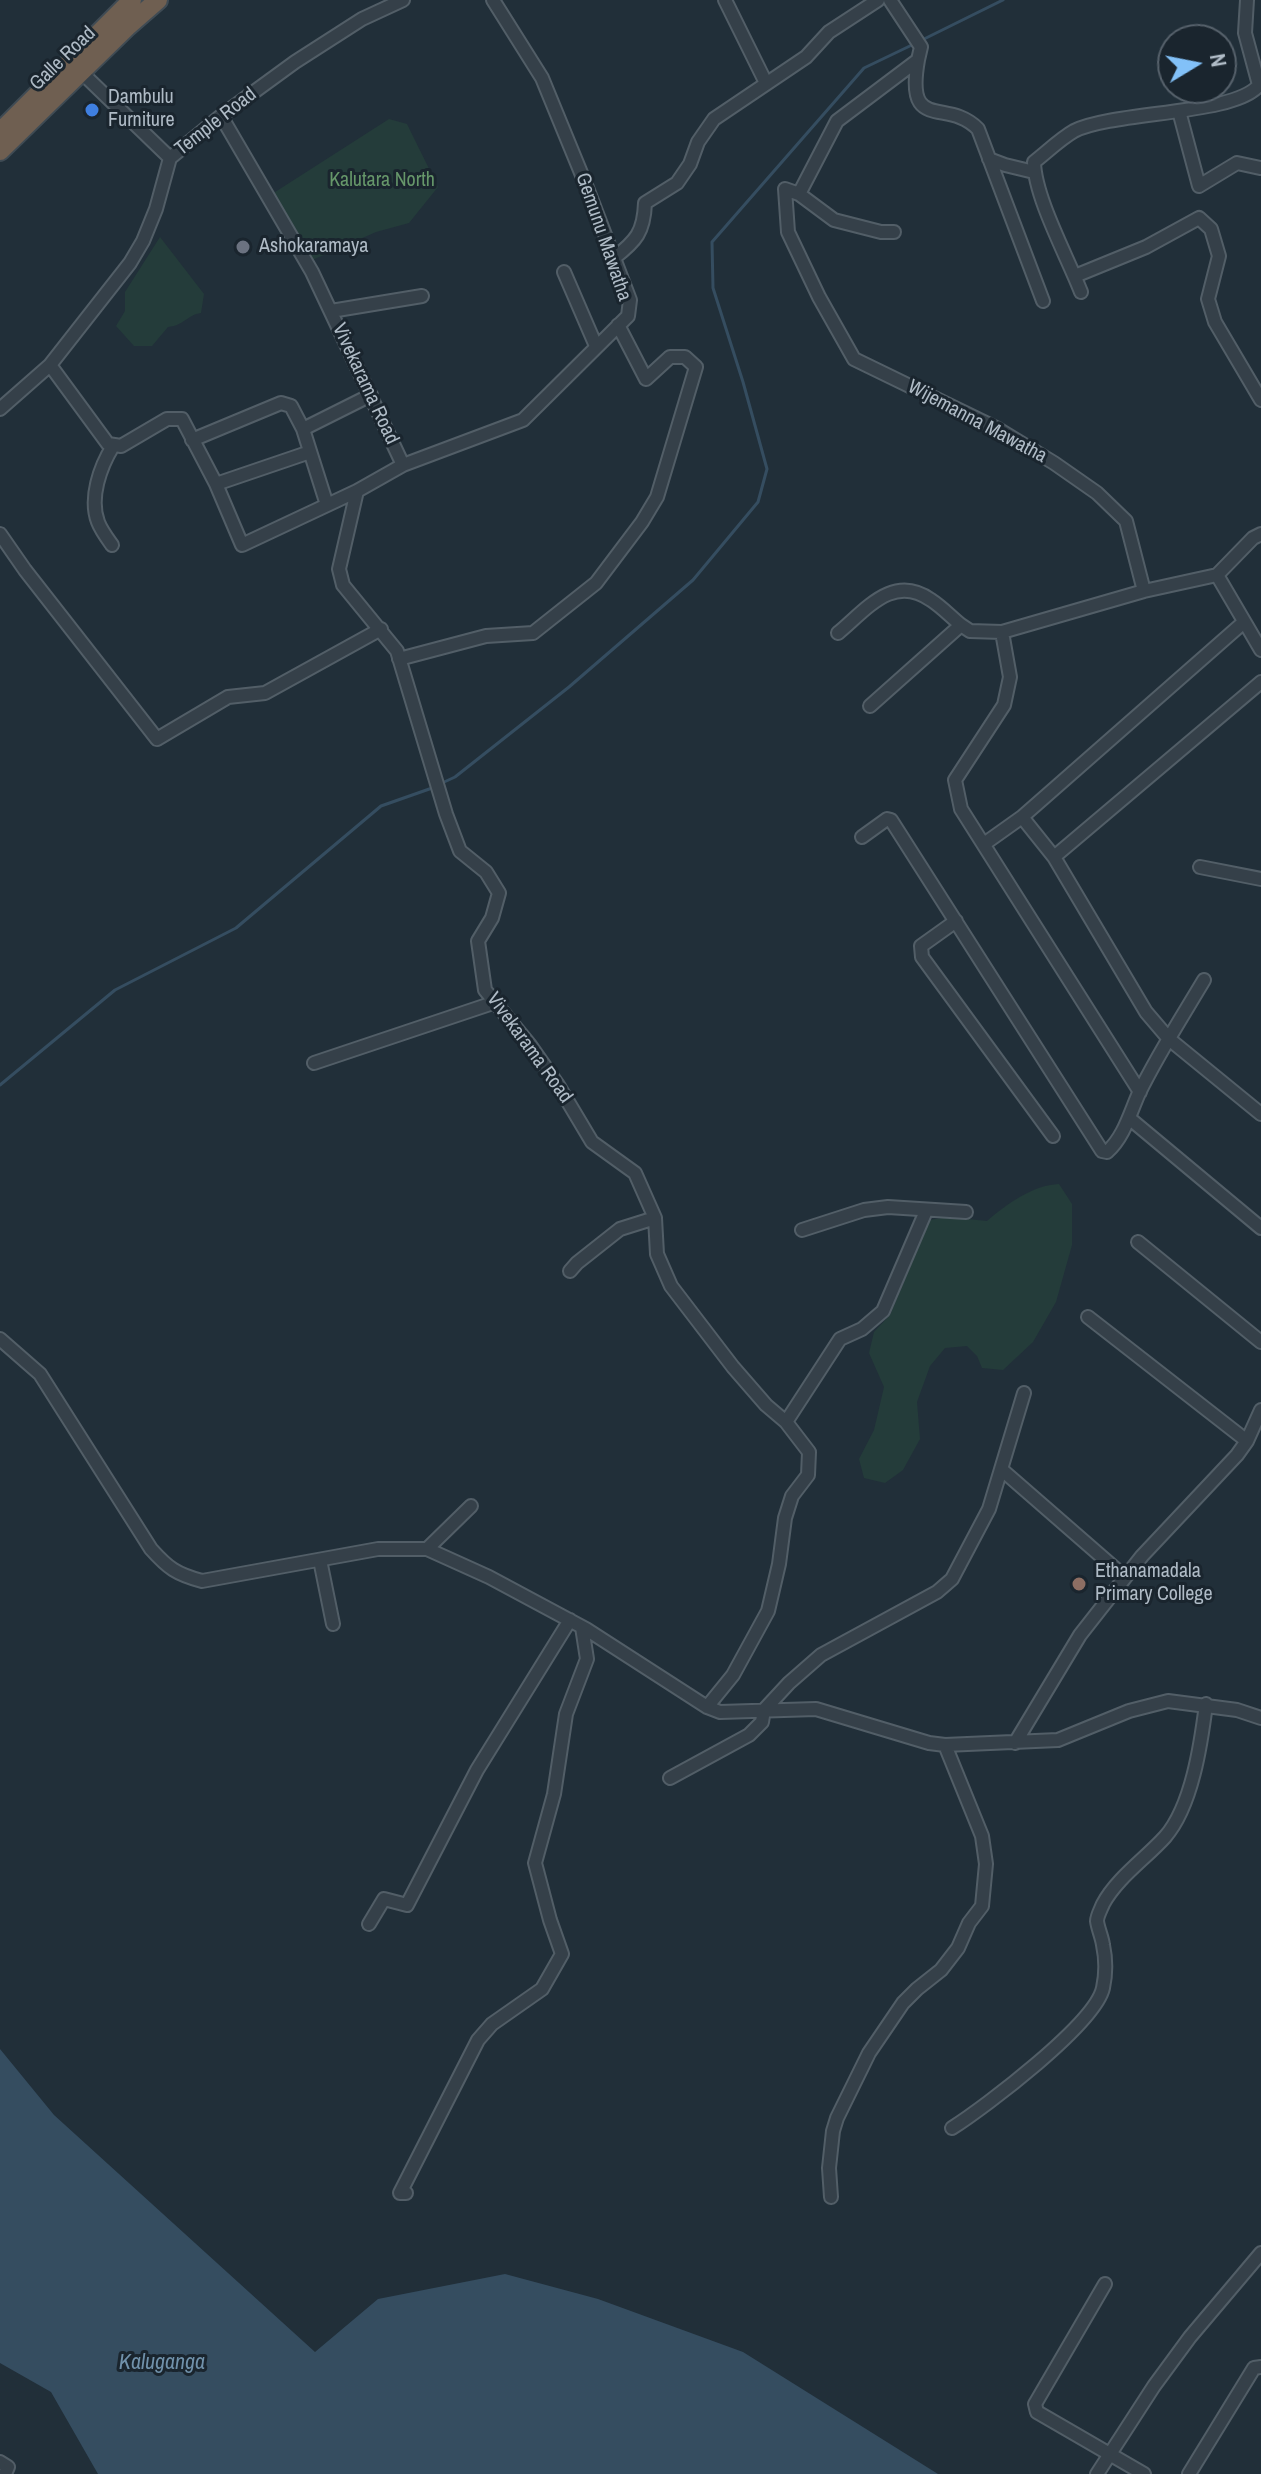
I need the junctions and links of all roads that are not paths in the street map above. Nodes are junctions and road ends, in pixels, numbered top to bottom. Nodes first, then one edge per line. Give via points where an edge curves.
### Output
1 (132, 0) edge
2 (158, 0) edge
3 (403, 0) edge
4 (493, 0) edge
5 (725, 0) edge
6 (878, 0) edge
7 (890, 0) edge
8 (1247, 0) edge
9 (920, 54) junction
10 (76, 67) junction
11 (766, 83) junction
12 (1179, 111) junction
13 (221, 116) junction
14 (0, 132) edge
15 (0, 151) edge
16 (170, 158) junction
17 (989, 159) junction
18 (1260, 168) edge
19 (1034, 172) junction
20 (799, 194) junction
21 (894, 232) dead end
22 (614, 258) junction
23 (564, 272) dead end
24 (1075, 276) junction
25 (1081, 292) dead end
26 (422, 296) dead end
27 (1043, 301) dead end
28 (331, 311) junction
29 (618, 325) junction
30 (596, 346) junction
31 (50, 365) junction
32 (371, 395) junction
33 (1261, 400) edge
34 (0, 409) edge
35 (303, 429) junction
36 (192, 440) junction
37 (113, 446) junction
38 (310, 452) junction
39 (403, 465) junction
40 (216, 484) junction
41 (357, 491) junction
42 (327, 505) junction
43 (0, 534) edge
44 (1261, 534) edge
45 (112, 545) dead end
46 (1217, 575) junction
47 (1144, 591) junction
48 (1244, 622) junction
49 (961, 625) junction
50 (381, 629) junction
51 (1002, 632) junction
52 (838, 633) dead end
53 (1261, 650) edge
54 (399, 659) junction
55 (1261, 682) edge
56 (870, 706) dead end
57 (1022, 817) junction
58 (862, 837) dead end
59 (984, 844) junction
60 (1054, 857) junction
61 (1200, 867) dead end
62 (1261, 879) edge
63 (956, 921) junction
64 (1204, 980) dead end
65 (496, 1002) junction
66 (1169, 1039) junction
67 (314, 1063) dead end
68 (1140, 1092) junction
69 (1261, 1114) edge
70 (1129, 1118) junction
71 (1053, 1136) dead end
72 (926, 1211) junction
73 (966, 1212) dead end
74 (655, 1218) junction
75 (1261, 1228) edge
76 (802, 1230) dead end
77 (1138, 1242) dead end
78 (570, 1271) dead end
79 (1088, 1317) dead end
80 (1261, 1342) edge
81 (3, 1346) edge
82 (1024, 1393) dead end
83 (1261, 1410) edge
84 (786, 1422) junction
85 (1247, 1441) junction
86 (1001, 1469) junction
87 (471, 1506) dead end
88 (427, 1549) junction
89 (320, 1560) junction
90 (1125, 1577) junction
91 (333, 1624) dead end
92 (576, 1624) junction
93 (1206, 1704) junction
94 (707, 1707) junction
95 (764, 1710) junction
96 (1261, 1718) edge
97 (1015, 1743) junction
98 (945, 1745) junction
99 (670, 1778) dead end
100 (369, 1924) dead end
101 (952, 2128) dead end
102 (406, 2193) dead end
103 (831, 2197) dead end
104 (1261, 2253) edge
105 (1105, 2284) dead end
106 (1261, 2367) edge
107 (1109, 2454) junction
108 (0, 2462) edge
109 (5, 2474) edge
110 (1097, 2474) edge
111 (1144, 2474) edge
112 (1189, 2474) edge

1 - 10 highway, Galle Road
2 - 10 highway, Galle Road
3 - 13 street, Temple Road via 362,19
4 - 22 street, Gemunu Mawatha via 542,78
5 - 11 street
6 - 11 street
7 - 9 street
8 - 12 street via 1245,33 1259,85 1253,94
9 - 17 street via 914,84 922,106 967,118 978,129
9 - 20 street, Wijemanna Mawatha via 837,121
10 - 14 highway, Galle Road
10 - 15 highway, Galle Road
10 - 16 street
11 - 22 street via 714,119 677,183 645,203 637,238
12 - 18 street via 1199,186 1237,163
12 - 19 street via 1141,114 1073,132 1034,162
13 - 16 street, Temple Road
13 - 28 street, Vivekarama Road
16 - 31 street, Temple Road via 143,241
17 - 19 street
17 - 27 street
19 - 24 street
20 - 21 street via 834,220
20 - 47 street, Wijemanna Mawatha via 785,189 788,232 854,359 998,429 1097,493 1126,521
22 - 29 street, Gemunu Mawatha via 630,300 628,316
23 - 30 street
24 - 25 street
24 - 33 street via 1199,218 1211,229 1219,256 1208,299 1215,322
26 - 28 street
28 - 32 street, Vivekarama Road
29 - 30 street, Gemunu Mawatha
29 - 54 street via 646,379 670,357 685,357 696,367 657,497 642,522 596,583 533,633 486,636
30 - 39 street, Gemunu Mawatha via 523,420
31 - 34 street, Temple Road
31 - 37 street
32 - 35 street
32 - 39 street, Vivekarama Road
35 - 36 street via 291,406 281,403
35 - 38 street
36 - 37 street via 182,419 167,419
36 - 40 street
37 - 45 street via 96,491 97,521
38 - 40 street
38 - 42 street
39 - 41 street, Vivekarama Road
40 - 42 street via 242,545
41 - 42 street
41 - 50 street, Vivekarama Road via 339,569 343,585
43 - 50 street via 157,739 228,697 265,693
44 - 46 street
46 - 47 street
46 - 48 street
47 - 51 street
48 - 53 street
48 - 57 street
49 - 51 street via 970,631
49 - 52 street via 929,598 903,590 886,593
49 - 56 street
50 - 54 street, Vivekarama Road
51 - 59 street via 1010,677 1004,705 955,780 961,809
54 - 65 street, Vivekarama Road via 460,851 486,872 499,893 478,941 485,990
55 - 60 street
57 - 59 street
57 - 60 street
58 - 63 street via 891,820
59 - 68 street
60 - 66 street via 1146,1012
61 - 62 street
63 - 70 street via 1102,1151 1113,1146
63 - 71 street via 921,946 922,957
64 - 66 street
65 - 67 street
65 - 74 street, Vivekarama Road via 558,1085 592,1142 635,1173
66 - 68 street
66 - 69 street
68 - 70 street
70 - 75 street
72 - 73 street
72 - 76 street via 864,1210
72 - 84 street via 883,1311 840,1339
74 - 78 street via 620,1229
74 - 84 street, Vivekarama Road via 657,1254 671,1286 733,1367
77 - 80 street
79 - 85 street
81 - 89 street via 40,1374 167,1567 202,1581
82 - 86 street
83 - 85 street
84 - 94 street, Vivekarama Road via 809,1452 808,1475 792,1496 785,1518 768,1611 733,1675
85 - 90 street
86 - 90 street
86 - 95 street via 989,1509 952,1579 821,1655
87 - 88 street
88 - 89 street via 378,1549
88 - 92 street
89 - 91 street
90 - 97 street via 1080,1635
92 - 94 street
92 - 100 street via 477,1770 407,1905 384,1899
92 - 102 street via 587,1659 566,1714 554,1794 535,1863 562,1954 542,1989 478,2040 400,2193
93 - 96 street
93 - 97 street via 1168,1701 1058,1740
93 - 101 street via 1192,1780 1180,1813 1168,1834 1116,1885 1097,1919 1106,1968 1102,1992 1079,2023 1031,2069
94 - 95 street via 720,1712
95 - 98 street via 816,1709
95 - 99 street via 762,1722 749,1735
97 - 98 street
98 - 103 street via 982,1836 982,1906 958,1948 903,2003 869,2053 833,2131
104 - 107 street via 1190,2337
105 - 107 street via 1035,2404 1037,2412
106 - 112 street via 1254,2368
107 - 110 street
107 - 111 street
108 - 109 street via 8,2467

